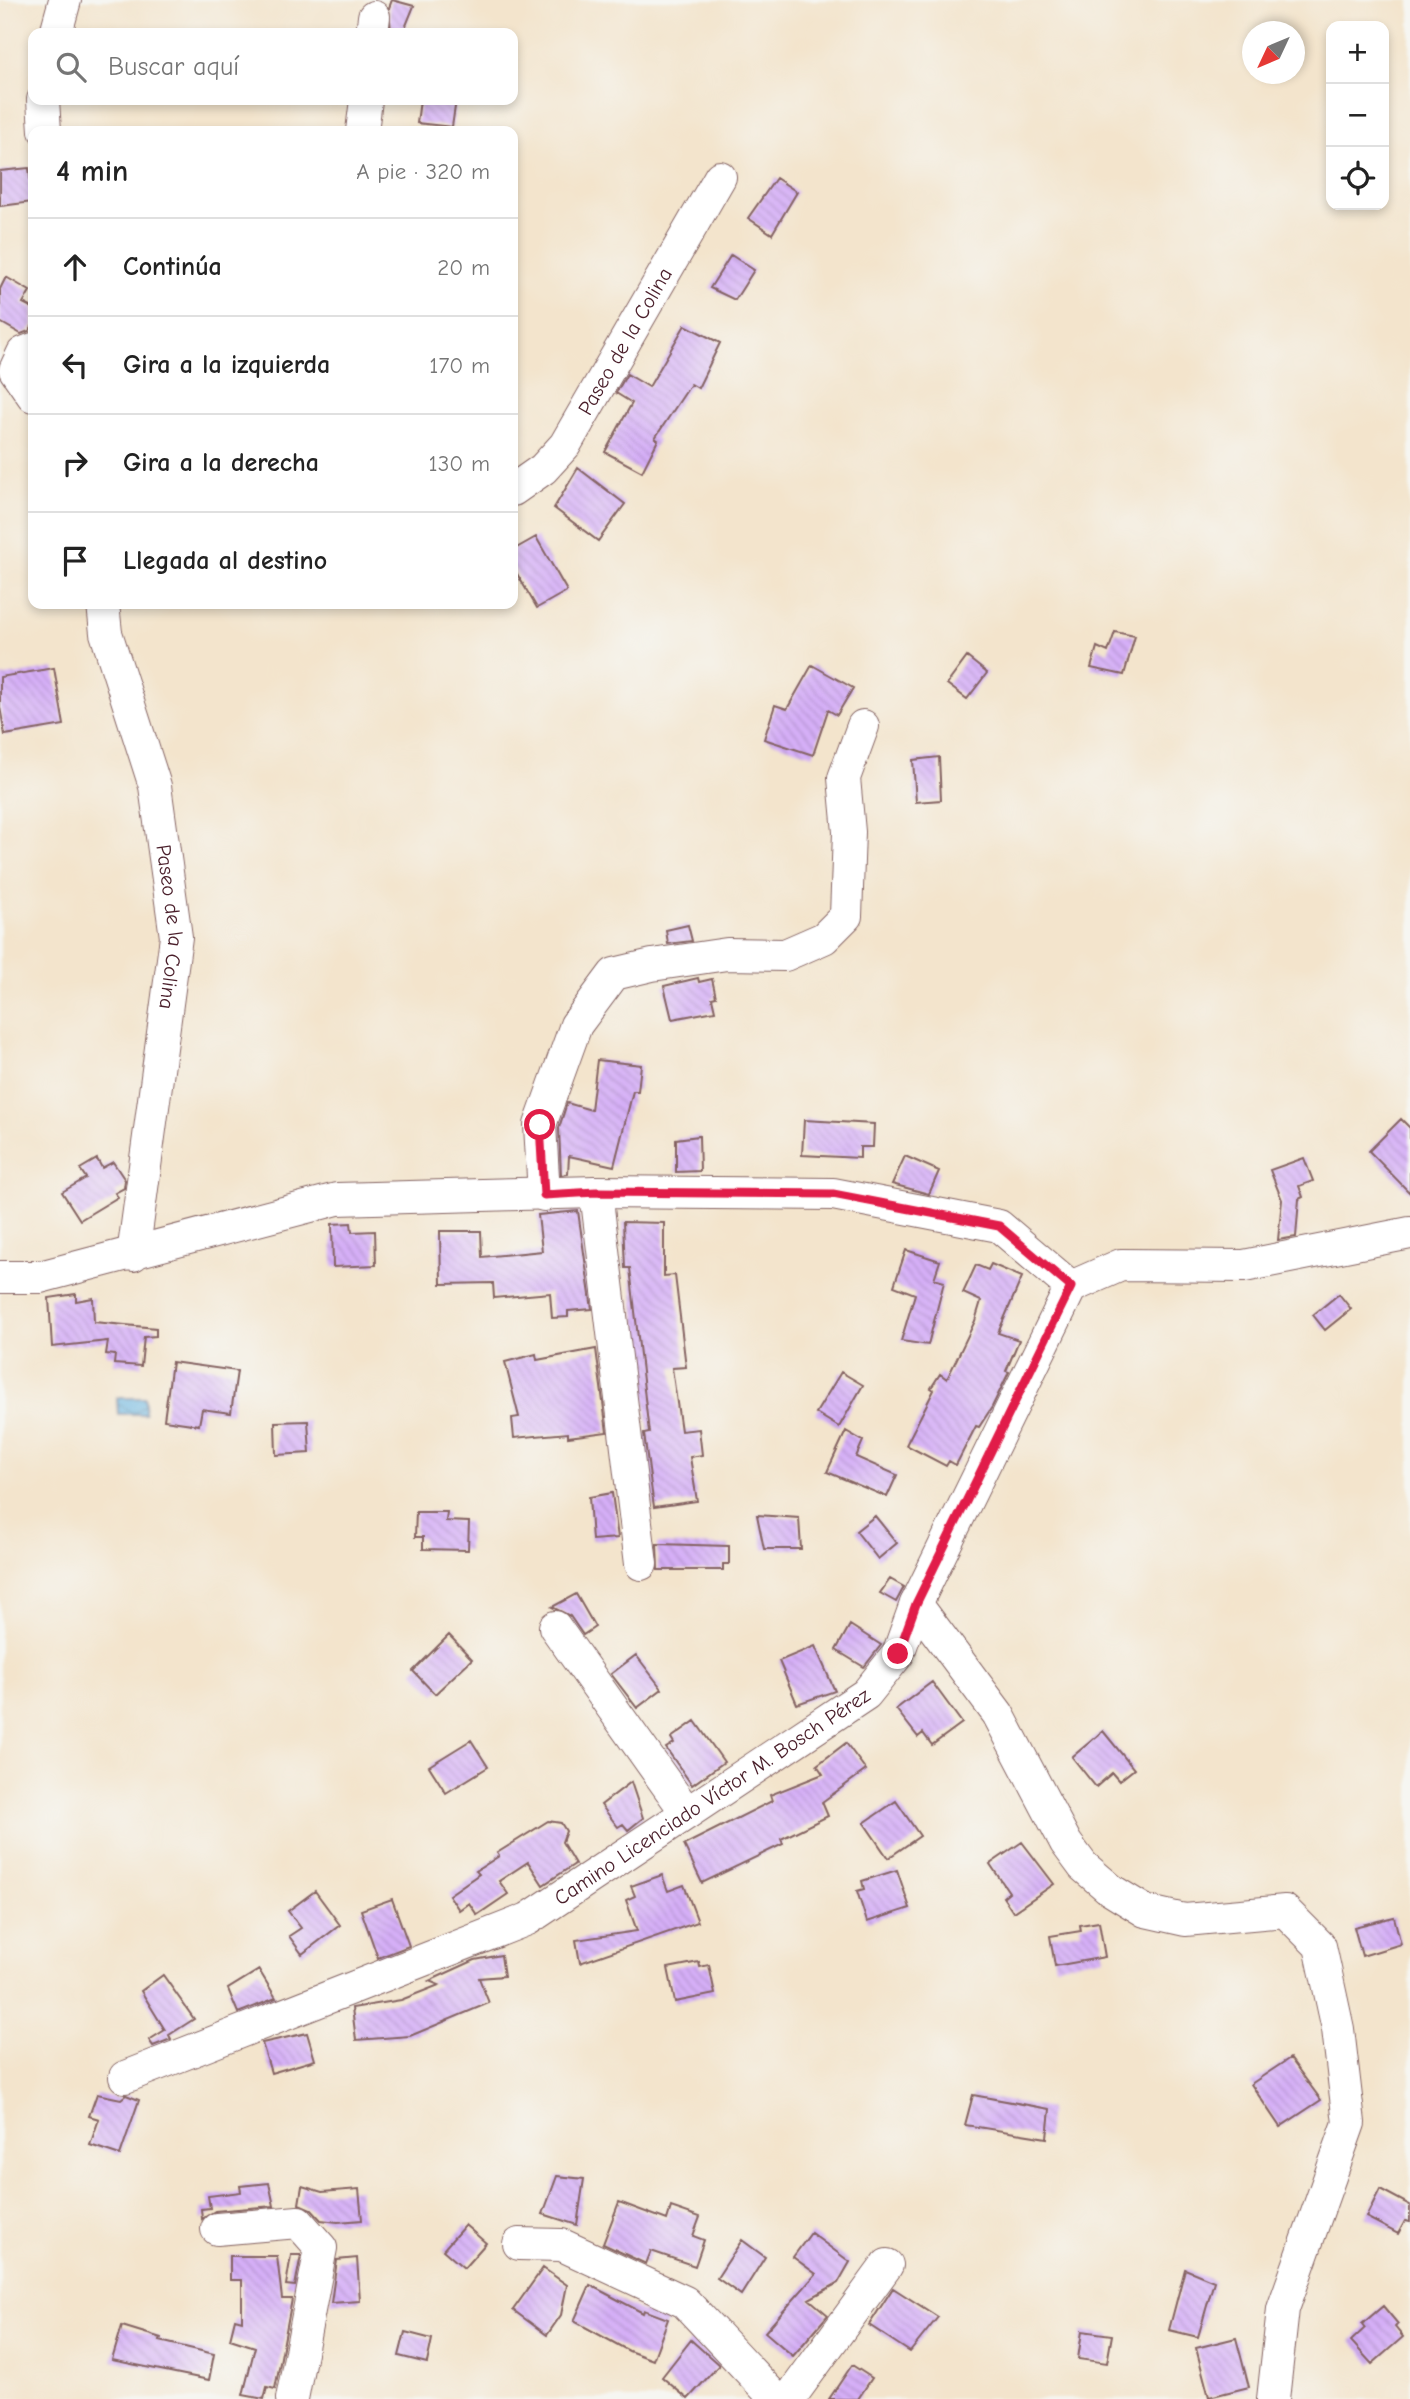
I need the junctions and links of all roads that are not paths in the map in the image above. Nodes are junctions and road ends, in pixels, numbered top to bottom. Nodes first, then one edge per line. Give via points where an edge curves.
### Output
1 (65, 0) edge
2 (57, 28) edge
3 (43, 105) edge
4 (365, 105) edge
5 (46, 126) edge
6 (363, 126) edge
7 (720, 177) dead end
8 (28, 351) edge
9 (28, 389) edge
10 (518, 486) edge
11 (104, 609) edge
12 (863, 726) dead end
13 (596, 1192) junction
14 (544, 1195) junction
15 (1410, 1233) edge
16 (133, 1255) junction
17 (0, 1277) edge
18 (1071, 1287) junction
19 (641, 1564) dead end
20 (916, 1604) junction
21 (555, 1627) dead end
22 (687, 1813) junction
23 (125, 2077) dead end
24 (217, 2229) dead end
25 (519, 2244) dead end
26 (887, 2265) dead end
27 (292, 2399) edge
28 (776, 2399) edge
29 (789, 2399) edge
30 (1273, 2399) edge

1 - 2 street
3 - 5 street
4 - 6 street
7 - 10 street, Paseo de la Colina via 565,445
8 - 9 street via 15,370
11 - 16 street, Paseo de la Colina via 106,633 155,786 176,937
12 - 14 street via 844,778 849,832 846,916 824,938 785,955 727,954 614,974 576,1025 540,1125
13 - 14 street
13 - 18 street via 833,1194 999,1226
13 - 19 street
14 - 16 street via 337,1199
15 - 18 street via 1244,1266 1121,1265
16 - 17 street via 40,1277
18 - 20 street, Camino Licenciado Víctor M. Bosch Pérez
20 - 22 street, Camino Licenciado Víctor M. Bosch Pérez via 898,1654 866,1694
20 - 30 street via 998,1714 1066,1843 1083,1866 1111,1890 1145,1911 1185,1920 1285,1911 1321,1946 1338,2029 1349,2123 1283,2309
21 - 22 street
22 - 23 street, Camino Licenciado Víctor M. Bosch Pérez via 528,1919
24 - 27 street via 298,2222 321,2248
25 - 28 street via 562,2245 685,2302
26 - 29 street

